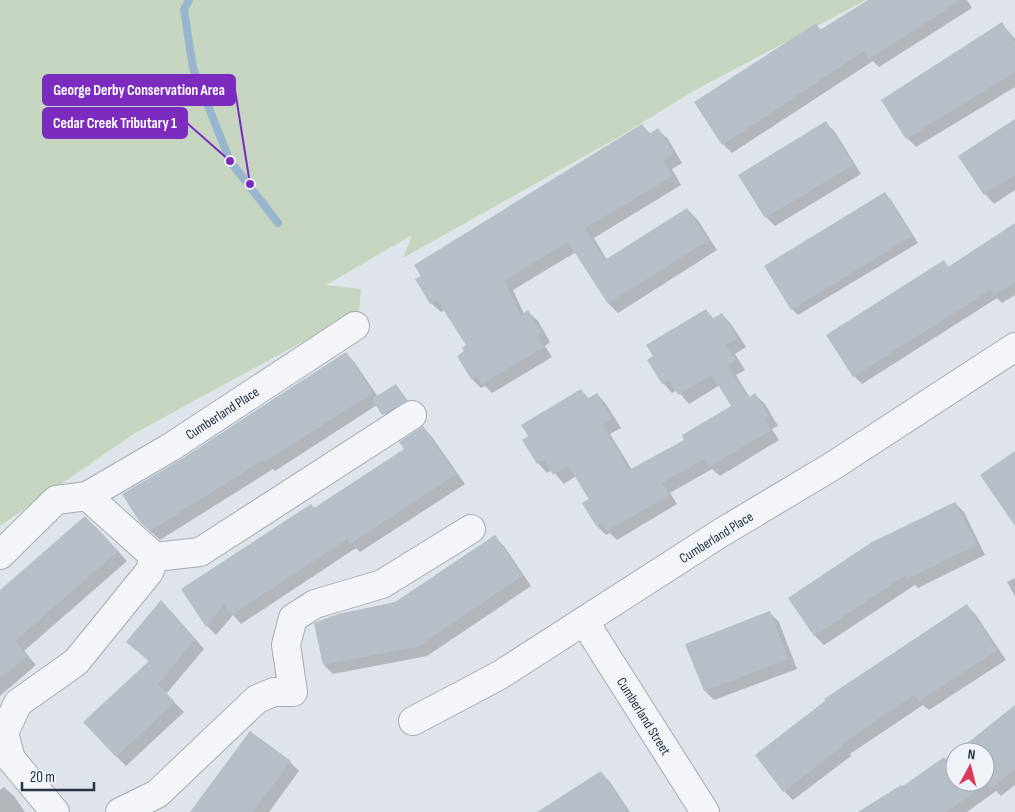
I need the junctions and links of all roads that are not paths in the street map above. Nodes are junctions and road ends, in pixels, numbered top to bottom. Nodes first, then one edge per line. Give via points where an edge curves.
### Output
1 (355, 326) dead end
2 (1015, 347) edge
3 (412, 415) dead end
4 (87, 496) junction
5 (471, 529) dead end
6 (0, 555) edge
7 (155, 557) junction
8 (584, 621) junction
9 (413, 722) dead end
10 (6, 763) edge
11 (55, 812) edge
12 (120, 812) edge
13 (705, 812) edge

1 - 4 street, Cumberland Place via 171,447
2 - 8 street, Cumberland Place via 831,467
3 - 7 street via 200,552
4 - 6 street, Cumberland Place via 56,500
4 - 7 street
5 - 12 street via 382,584 315,604 293,618 286,645 293,692 274,692 257,700 157,794
7 - 10 street via 150,572 76,662 18,703 4,733
8 - 9 street, Cumberland Place via 500,675
8 - 13 street, Cumberland Street
10 - 11 street

